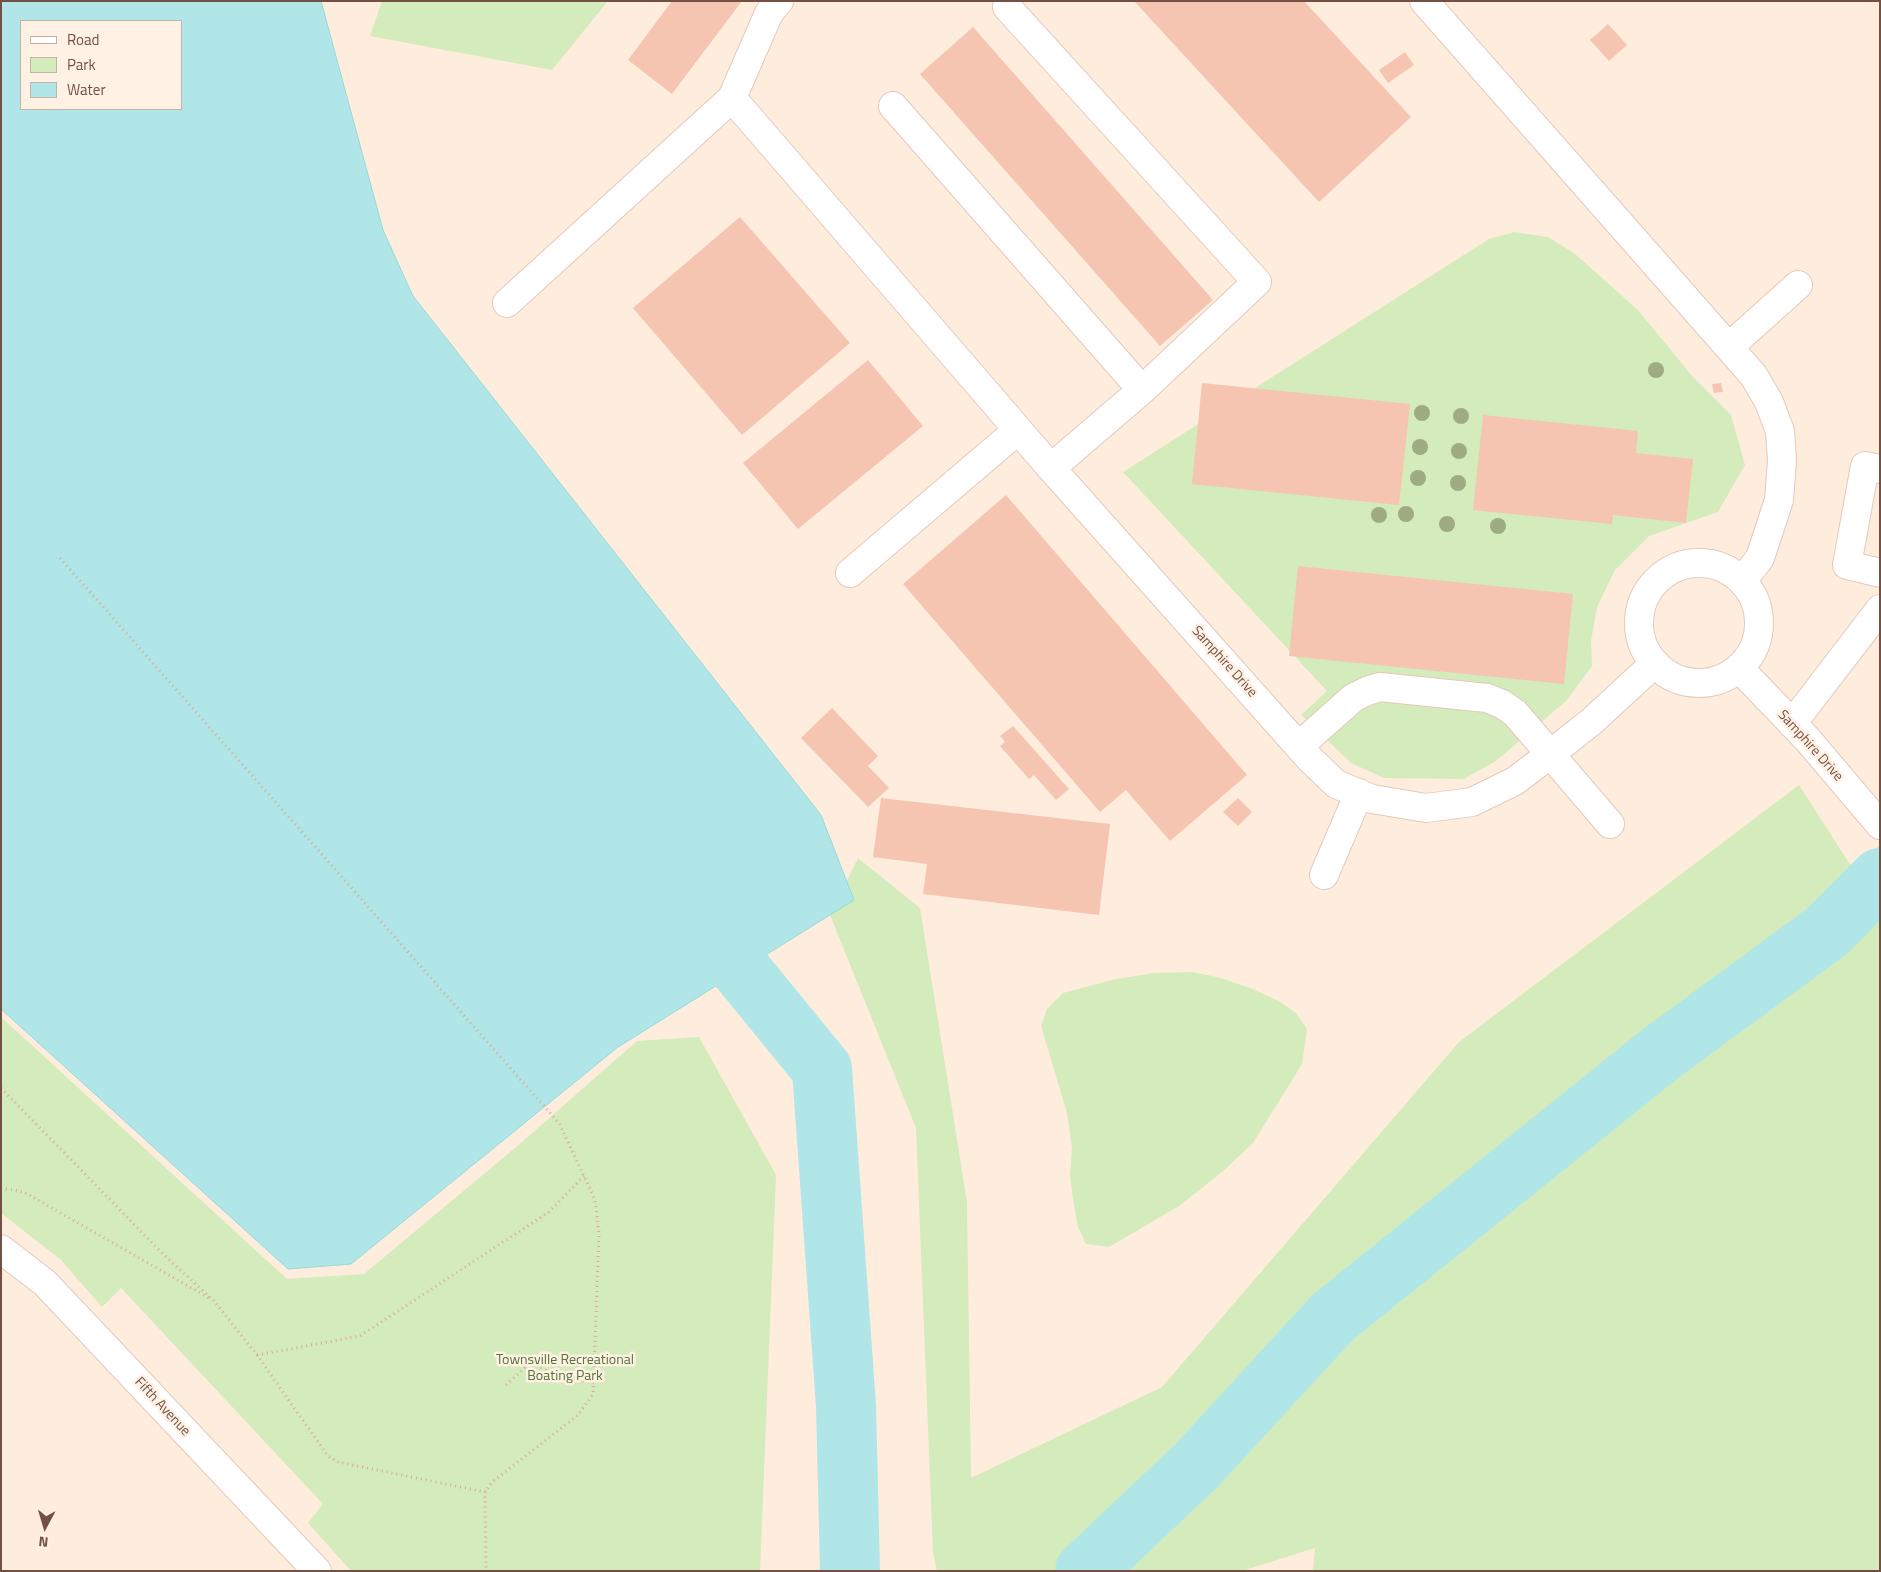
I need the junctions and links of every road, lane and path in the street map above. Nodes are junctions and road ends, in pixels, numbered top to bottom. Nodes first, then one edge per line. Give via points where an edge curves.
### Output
1 (780, 1) edge
2 (1424, 1) edge
3 (1007, 7) dead end
4 (732, 98) junction
5 (893, 106) dead end
6 (1798, 285) dead end
7 (508, 303) dead end
8 (1729, 347) junction
9 (1142, 390) junction
10 (1018, 430) junction
11 (1051, 468) junction
12 (1880, 469) edge
13 (60, 558) dead end
14 (850, 573) dead end
15 (1880, 573) edge
16 (1742, 581) junction
17 (1880, 609) edge
18 (1655, 663) junction
19 (1739, 668) junction
20 (1792, 724) junction
21 (1298, 746) junction
22 (1549, 755) junction
23 (1359, 793) junction
24 (1877, 821) edge
25 (1610, 824) dead end
26 (1324, 875) dead end
27 (1, 1088) edge
28 (584, 1176) junction
29 (1, 1188) edge
30 (1, 1249) edge
31 (214, 1301) junction
32 (257, 1354) junction
33 (595, 1383) junction
34 (506, 1385) dead end
35 (485, 1492) junction
36 (317, 1571) edge
37 (486, 1571) edge

1 - 4 street via 769,13
2 - 8 street
3 - 9 street via 1257,282
4 - 7 street
4 - 10 street, Samphire Drive
5 - 9 street
6 - 8 street
8 - 16 street via 1754,376 1769,402 1780,431 1782,461 1779,500 1760,558
9 - 11 street
10 - 11 street, Samphire Drive
10 - 14 street
11 - 21 street, Samphire Drive
12 - 15 street via 1865,466 1847,565
13 - 28 path via 559,1124
16 - 18 street via 1726,570 1707,564 1688,564 1669,571 1654,583 1643,600 1639,620 1641,640 1649,658
16 - 19 street via 1753,597 1758,635 1752,653
17 - 20 street
18 - 19 street via 1682,681 1702,684 1722,679
18 - 22 street, Samphire Drive via 1591,722
19 - 20 street, Samphire Drive
20 - 24 street, Samphire Drive
21 - 22 street via 1353,698 1380,687 1495,701 1515,713
21 - 23 street, Samphire Drive via 1336,784
22 - 23 street, Samphire Drive via 1515,781 1472,802 1426,808 1372,799
22 - 25 street
23 - 26 street
27 - 31 path via 146,1237
28 - 32 path via 549,1212 360,1336
28 - 33 path via 595,1200 599,1234
29 - 31 path via 24,1192
30 - 36 street, Fifth Avenue via 51,1290
31 - 32 path
32 - 35 path via 328,1456 338,1462
33 - 34 path via 554,1375 531,1362
33 - 35 path via 593,1394 578,1414 491,1483
35 - 37 path

